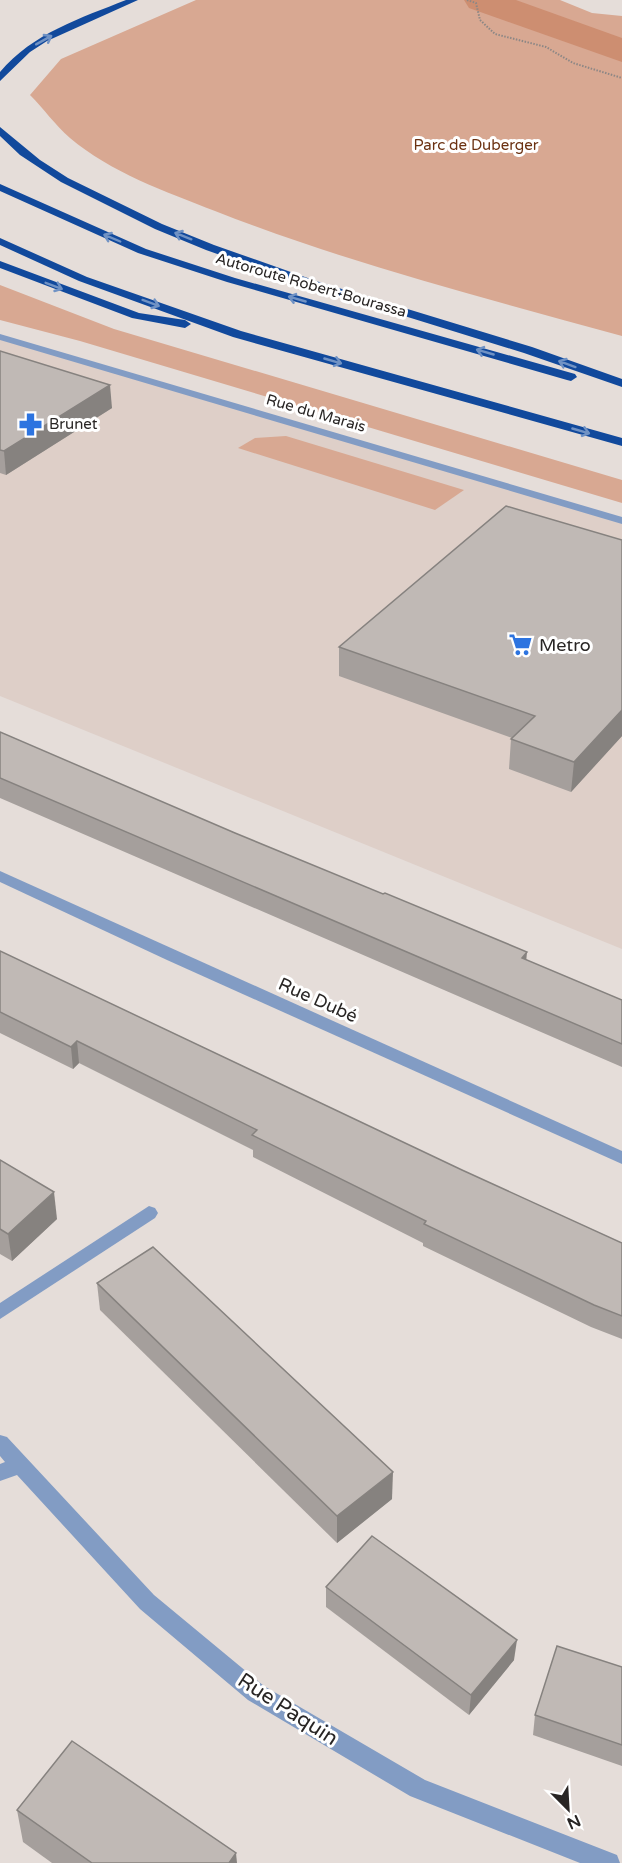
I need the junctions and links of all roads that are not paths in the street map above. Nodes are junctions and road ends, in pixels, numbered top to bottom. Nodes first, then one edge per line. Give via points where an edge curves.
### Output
1 (134, 0) edge
2 (0, 78) edge
3 (0, 130) edge
4 (0, 187) edge
5 (0, 241) edge
6 (0, 264) edge
7 (237, 334) junction
8 (0, 337) edge
9 (622, 383) edge
10 (622, 391) edge
11 (622, 442) edge
12 (622, 521) edge
13 (0, 876) edge
14 (622, 1158) edge
15 (149, 1214) dead end
16 (0, 1312) edge
17 (0, 1443) edge
18 (10, 1469) edge
19 (609, 1863) edge

2 -> 1 highway via 29,49
9 -> 3 highway via 274,271 176,234 76,187 16,148
10 -> 4 highway, Autoroute Robert-Bourassa via 175,262 60,216
5 -> 7 highway via 83,279
6 -> 7 highway via 136,316
7 -> 11 highway
8 - 12 street, Rue du Marais
13 - 14 street, Rue Dubé
15 - 16 street
17 - 18 street, Rue Paquin
18 - 19 street, Rue Paquin via 147,1602 256,1693 418,1788

